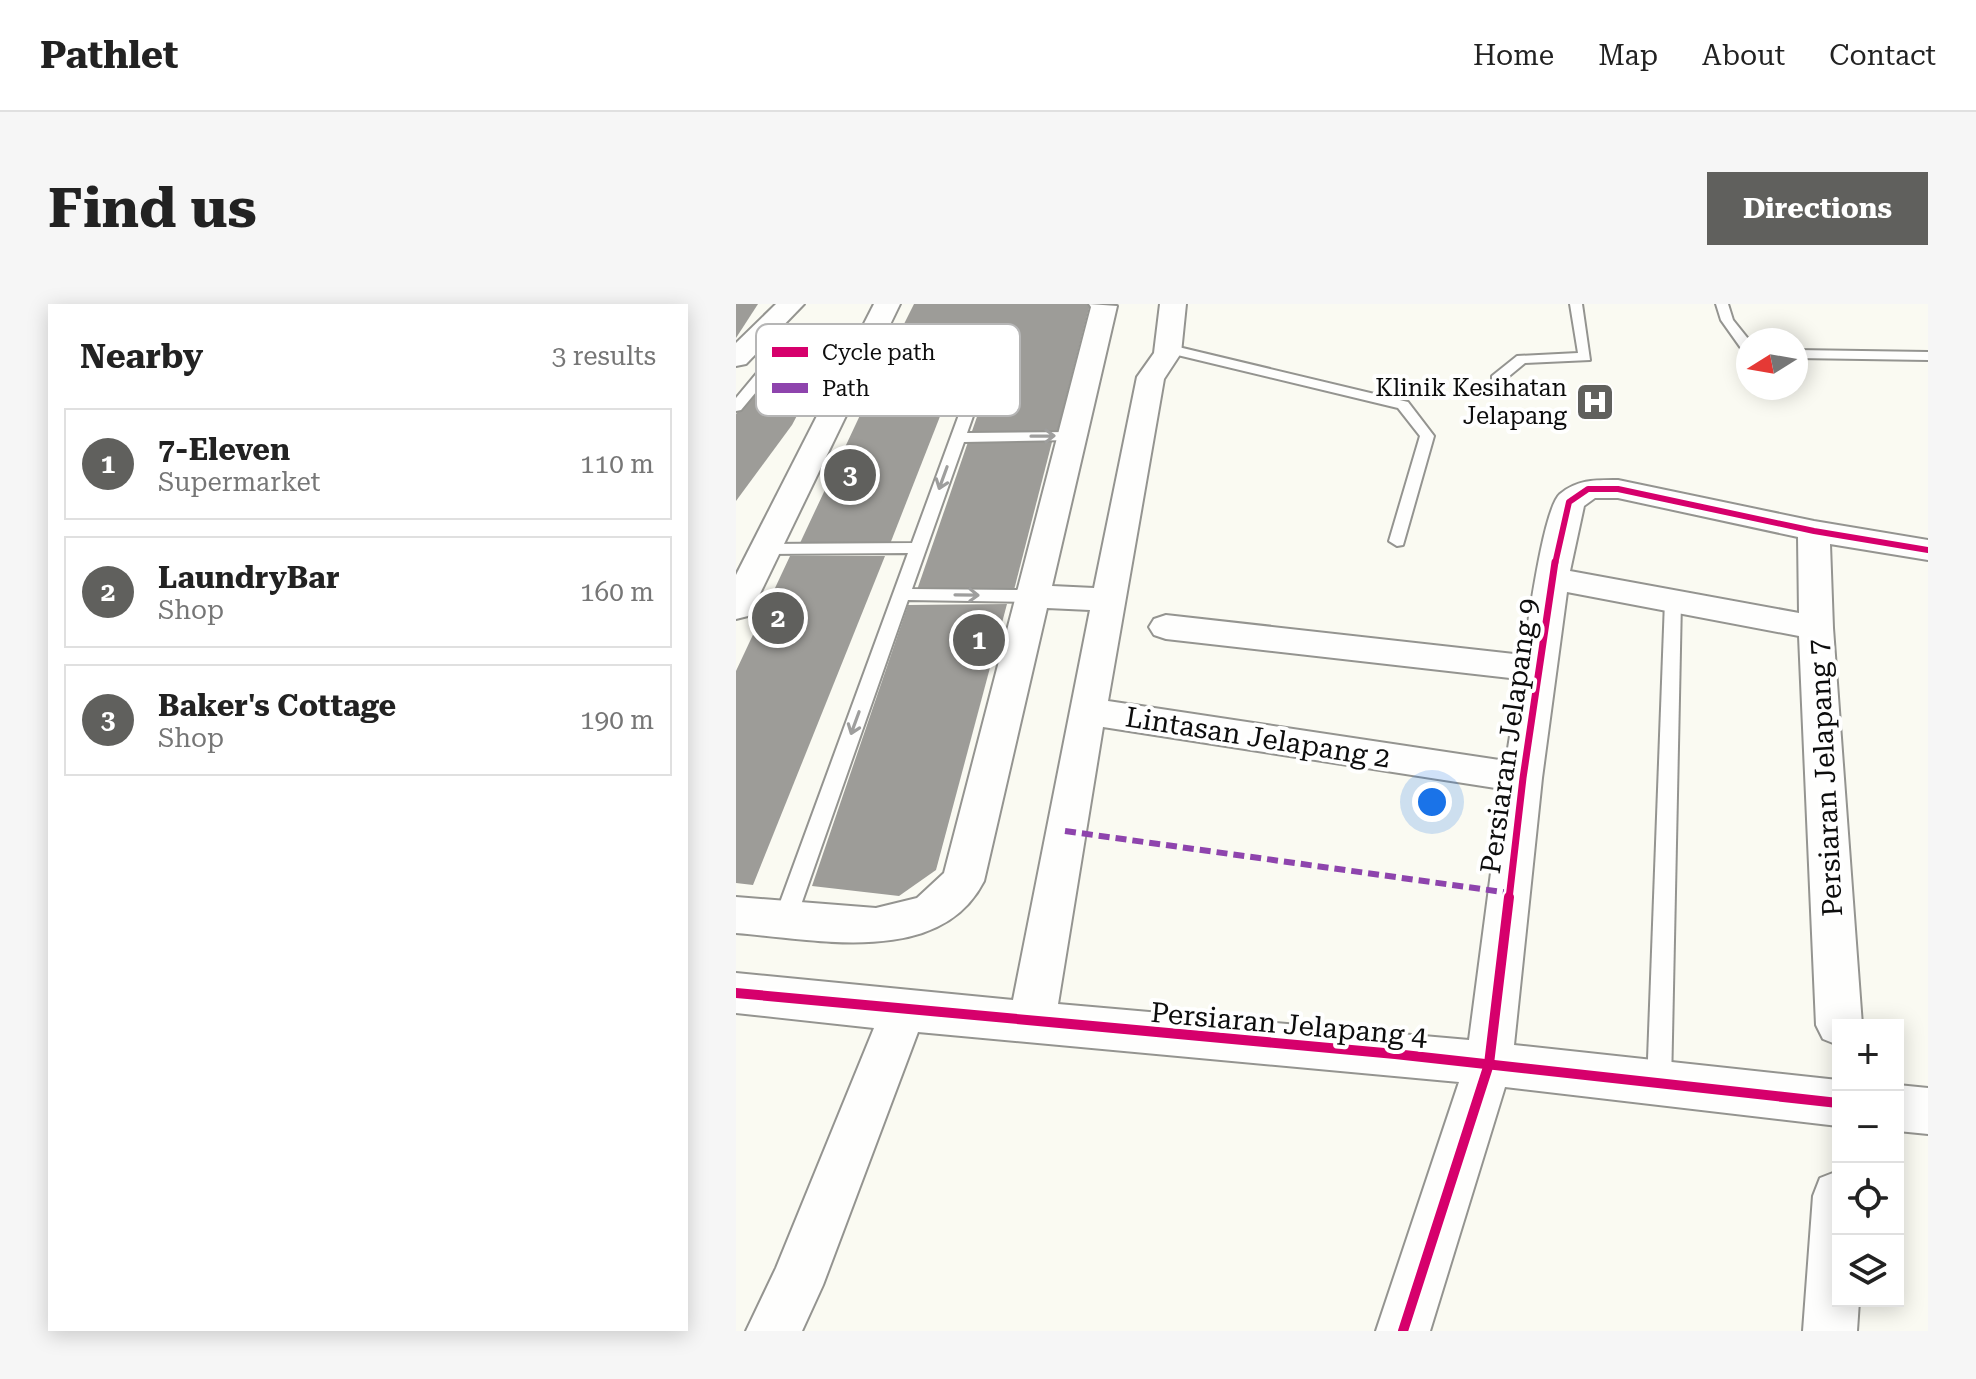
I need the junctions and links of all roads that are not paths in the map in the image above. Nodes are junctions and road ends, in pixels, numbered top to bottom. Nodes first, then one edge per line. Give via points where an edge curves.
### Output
1 (791, 304) edge
2 (887, 304) edge
3 (1102, 304) edge
4 (1149, 304) edge
5 (1173, 304) edge
6 (1576, 304) edge
7 (1722, 304) edge
8 (769, 324) edge
9 (876, 324) edge
10 (1736, 332) edge
11 (756, 336) edge
12 (741, 349) edge
13 (1808, 354) edge
14 (1928, 356) edge
15 (1161, 363) junction
16 (1497, 379) dead end
17 (756, 383) edge
18 (736, 407) edge
19 (831, 416) edge
20 (966, 416) edge
21 (1072, 436) junction
22 (958, 438) junction
23 (1814, 531) junction
24 (1397, 541) dead end
25 (917, 548) junction
26 (765, 549) junction
27 (1928, 550) edge
28 (1552, 578) junction
29 (901, 594) junction
30 (1033, 596) junction
31 (1109, 600) junction
32 (1673, 601) junction
33 (736, 608) edge
34 (1166, 627) dead end
35 (1816, 628) junction
36 (1539, 669) junction
37 (1087, 711) junction
38 (1523, 778) junction
39 (736, 915) edge
40 (785, 919) junction
41 (736, 993) edge
42 (903, 1012) junction
43 (1839, 1019) edge
44 (1032, 1024) junction
45 (1489, 1064) junction
46 (1659, 1086) junction
47 (1832, 1102) edge
48 (1904, 1109) edge
49 (1928, 1111) edge
50 (1836, 1235) edge
51 (773, 1331) edge
52 (1403, 1331) edge
53 (1830, 1331) edge

1 - 8 street
2 - 9 street
3 - 21 street
4 - 15 street via 1143,364
5 - 15 street
6 - 16 lane via 1585,357 1522,359
7 - 10 lane
11 - 12 street
13 - 14 lane
15 - 24 lane via 1403,405 1427,436
15 - 31 street
17 - 18 lane
19 - 26 street
20 - 22 lane
22 -> 21 lane
21 - 30 street
22 -> 25 lane
23 - 27 street, Persiaran Jelapang 9
23 - 28 street, Persiaran Jelapang 9 via 1618,489 1588,489 1569,502
23 - 35 street, Persiaran Jelapang 7
25 - 26 lane
25 - 29 lane
26 - 33 street
28 - 32 street
28 - 36 street, Persiaran Jelapang 9
29 -> 30 lane
29 -> 40 lane
30 - 31 street
30 - 40 street via 963,881 930,912 876,926
31 - 37 street
32 - 35 street
32 - 46 lane
34 - 36 street
35 - 43 street, Persiaran Jelapang 7
36 - 38 street, Persiaran Jelapang 9
37 - 38 street, Lintasan Jelapang 2
37 - 44 street
38 - 45 street, Persiaran Jelapang 9
39 - 40 street
41 - 42 street, Persiaran Jelapang 4
42 - 44 street, Persiaran Jelapang 4
42 - 51 street
44 - 45 street, Persiaran Jelapang 4
45 - 46 street, Persiaran Jelapang 4
45 - 52 street, Persiaran Jelapang 9
46 - 47 street, Persiaran Jelapang 4
48 - 49 street
50 - 53 street

